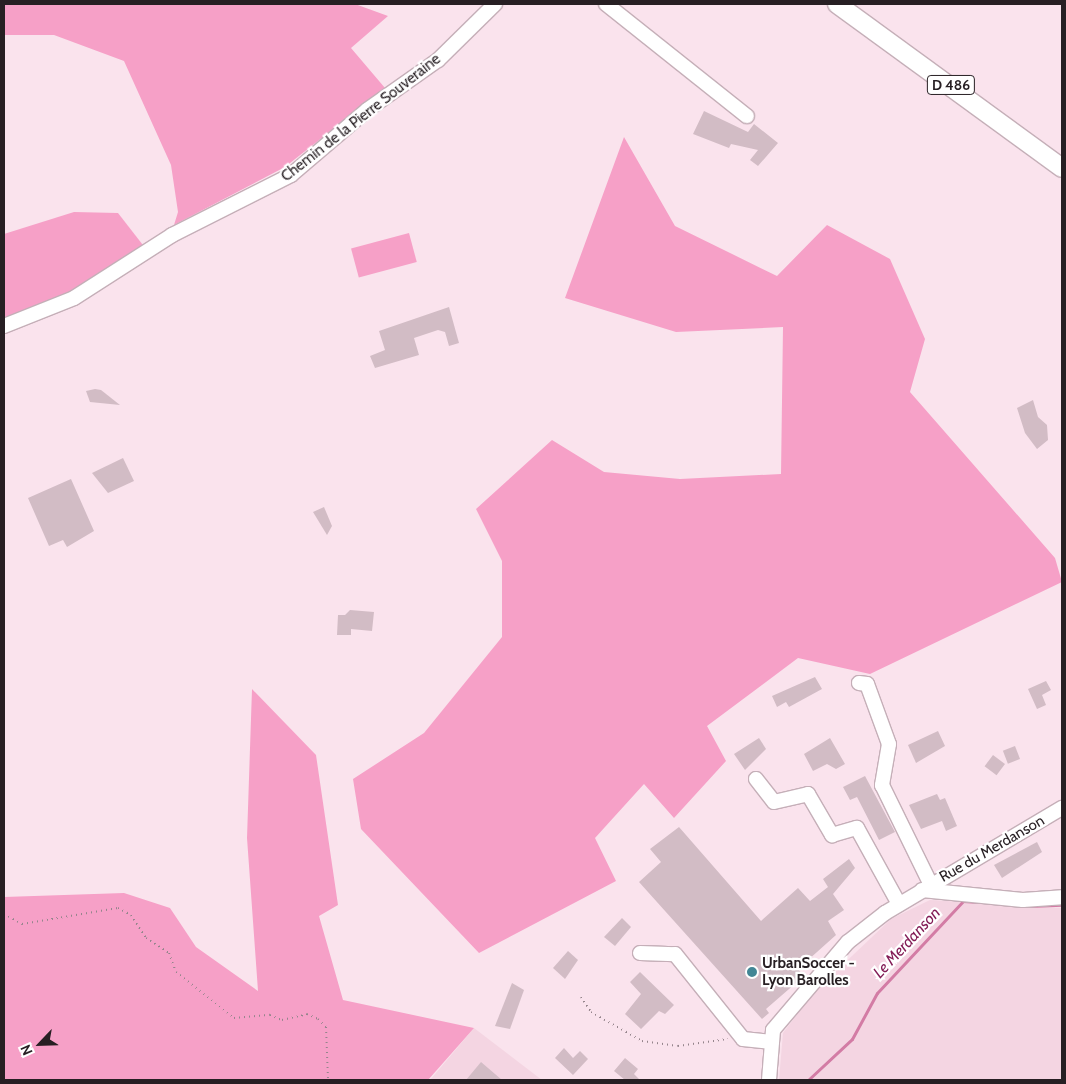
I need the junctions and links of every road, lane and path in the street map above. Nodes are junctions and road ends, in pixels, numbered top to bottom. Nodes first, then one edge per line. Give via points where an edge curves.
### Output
1 (495, 4) edge
2 (606, 4) edge
3 (837, 4) edge
4 (848, 4) edge
5 (747, 116) dead end
6 (1062, 154) edge
7 (1062, 168) edge
8 (4, 326) edge
9 (859, 684) dead end
10 (756, 779) dead end
11 (1062, 808) edge
12 (926, 888) junction
13 (1062, 897) edge
14 (899, 904) junction
15 (4, 914) edge
16 (640, 953) dead end
17 (581, 997) dead end
18 (743, 1039) junction
19 (772, 1042) junction
20 (328, 1080) edge
21 (769, 1080) edge

1 - 8 street, Chemin de la Pierre Souveraine via 438,60 367,110 291,175 172,235 74,298
2 - 5 street
3 - 7 main road, D 486
4 - 6 main road, D 486
9 - 12 street via 867,684 889,744 882,785
10 - 14 street via 774,802 808,794 832,836 857,828
11 - 12 street, Rue du Merdanson
12 - 13 street via 1024,900
12 - 14 street, Rue du Merdanson
14 - 19 street, Rue du Merdanson via 848,942 814,977 773,1030
15 - 20 path via 22,924 118,908 131,915 146,938 169,953 176,972 234,1018 270,1015 282,1020 307,1014 318,1019 326,1028
16 - 18 street via 675,954
17 - 18 path via 590,1012 642,1041 678,1046
18 - 19 street
19 - 21 street, Rue du Merdanson

